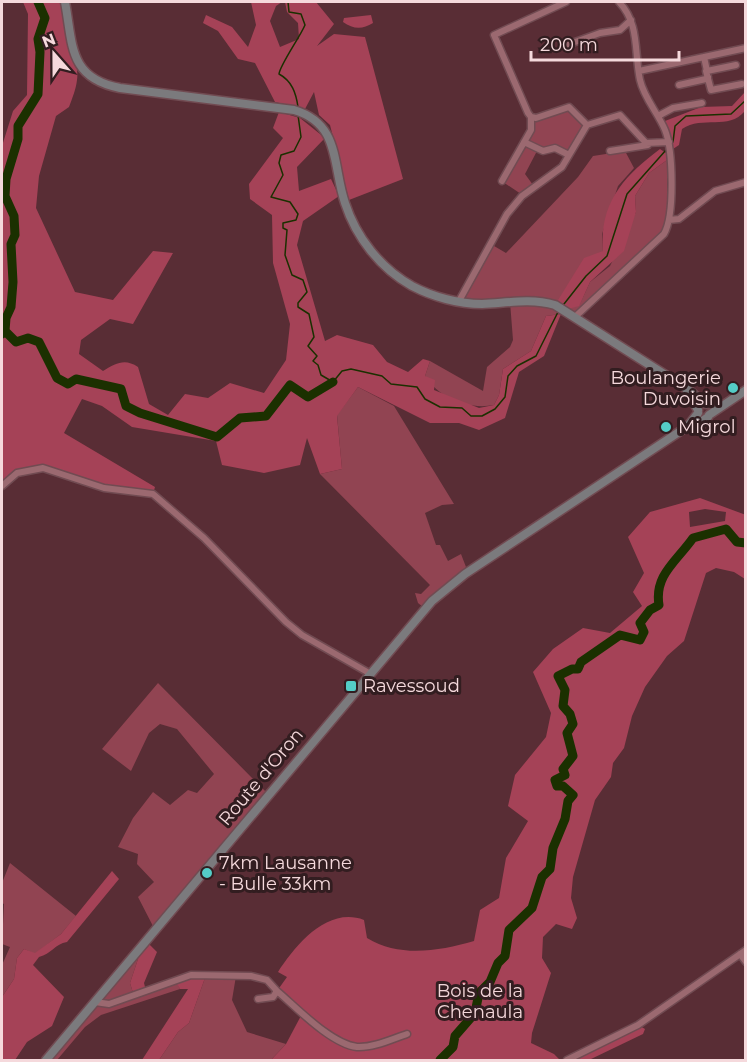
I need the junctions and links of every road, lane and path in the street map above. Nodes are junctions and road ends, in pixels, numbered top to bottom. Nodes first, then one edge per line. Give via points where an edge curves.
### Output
1 (64, 2) edge
2 (566, 2) edge
3 (619, 2) edge
4 (631, 20) junction
5 (564, 46) dead end
6 (746, 48) edge
7 (704, 57) junction
8 (736, 65) dead end
9 (639, 71) junction
10 (707, 74) junction
11 (742, 84) dead end
12 (679, 85) dead end
13 (702, 103) dead end
14 (658, 116) junction
15 (531, 117) junction
16 (587, 125) junction
17 (669, 141) junction
18 (524, 142) junction
19 (650, 144) junction
20 (610, 151) dead end
21 (569, 155) junction
22 (502, 182) dead end
23 (746, 182) edge
24 (669, 220) junction
25 (459, 302) junction
26 (576, 316) junction
27 (676, 381) junction
28 (746, 389) edge
29 (706, 404) junction
30 (698, 411) junction
31 (709, 416) junction
32 (605, 482) junction
33 (2, 486) edge
34 (369, 673) junction
35 (743, 952) edge
36 (746, 962) edge
37 (278, 991) junction
38 (258, 999) dead end
39 (95, 1002) junction
40 (407, 1034) dead end
41 (46, 1060) edge
42 (567, 1060) edge

1 - 25 main road via 75,57 97,82 307,114 323,128 333,150 344,202 364,243 412,285
2 - 15 street via 494,35
3 - 4 street
4 - 5 street via 620,30
4 - 9 street
6 - 7 street
7 - 9 street
7 - 10 street
8 - 10 street
9 - 14 street via 644,91
10 - 11 street via 711,90
10 - 12 street via 706,79
13 - 14 street via 674,108
14 - 17 street
15 - 16 street via 569,107
15 - 18 street via 531,130
16 - 19 street via 620,115
16 - 21 street
17 - 19 street
17 - 24 street
18 - 21 street via 543,151 555,148
18 - 22 street
19 - 20 street
21 - 25 street via 562,167 522,196 507,214
23 - 24 street via 715,191 679,219
24 - 26 street via 664,234
25 - 26 main road via 533,301 555,305
26 - 27 main road
27 - 29 main road
27 - 30 main road
28 - 29 main road via 722,402
28 - 31 main road
29 - 30 main road
29 - 31 main road via 711,409
30 - 31 main road via 702,417
30 - 32 main road via 688,426
31 - 32 main road
32 - 34 main road, Route d'Oron via 444,590
33 - 34 street via 17,473 43,468 104,488 153,494 204,538 285,622
34 - 39 main road, Route d'Oron
35 - 36 street
35 - 42 street via 638,1025
37 - 38 street via 273,997
37 - 39 street via 267,980 251,976 190,975 109,1004
37 - 40 street via 324,1032 355,1047
39 - 41 main road, Route d'Oron

